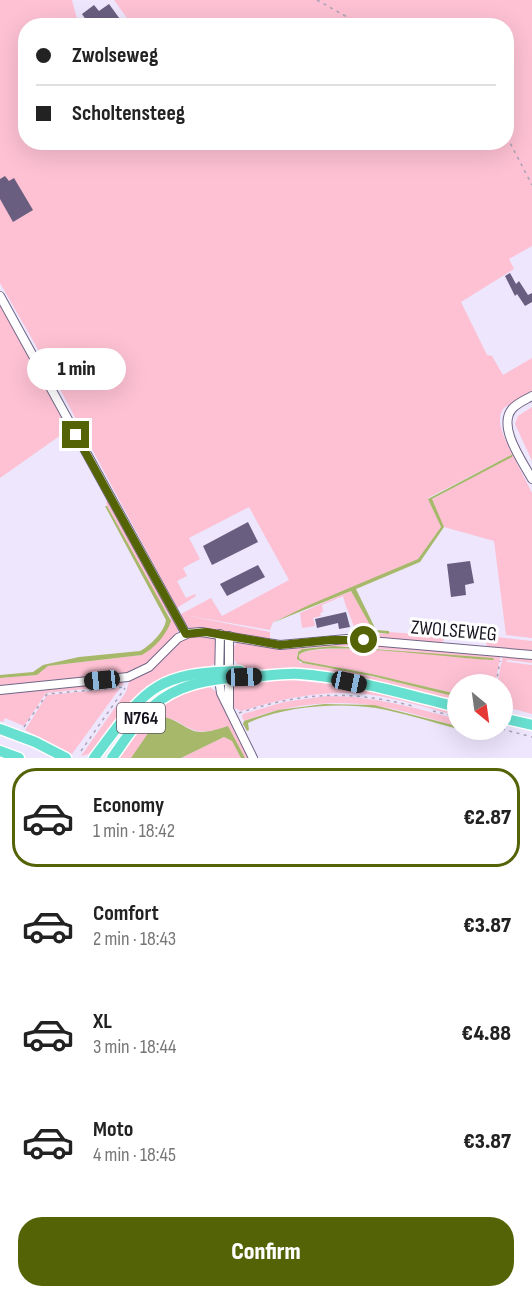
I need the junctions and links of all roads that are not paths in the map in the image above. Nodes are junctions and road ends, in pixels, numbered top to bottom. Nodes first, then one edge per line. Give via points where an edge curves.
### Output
1 (0, 296) edge
2 (532, 396) edge
3 (532, 479) edge
4 (186, 634) junction
5 (225, 635) junction
6 (532, 655) edge
7 (224, 675) junction
8 (0, 690) edge
9 (447, 704) edge
10 (513, 721) edge
11 (532, 725) edge
12 (0, 729) edge
13 (0, 751) edge
14 (19, 758) edge
15 (66, 758) edge
16 (94, 758) edge
17 (112, 758) edge
18 (253, 758) edge

1 - 4 street
2 - 3 street via 515,406 507,421
4 - 5 street, ZWOLSEWEG
4 - 8 street via 149,667 125,682
5 - 6 street, ZWOLSEWEG via 280,645 347,639
5 - 7 street
7 - 9 main road, N764 via 260,670 326,677
7 - 16 main road, N764 via 174,678 154,688 132,706
7 - 17 main road, N764 via 183,687 161,700 142,717
7 - 18 street via 223,699
10 - 11 main road
12 - 15 main road
13 - 14 main road

